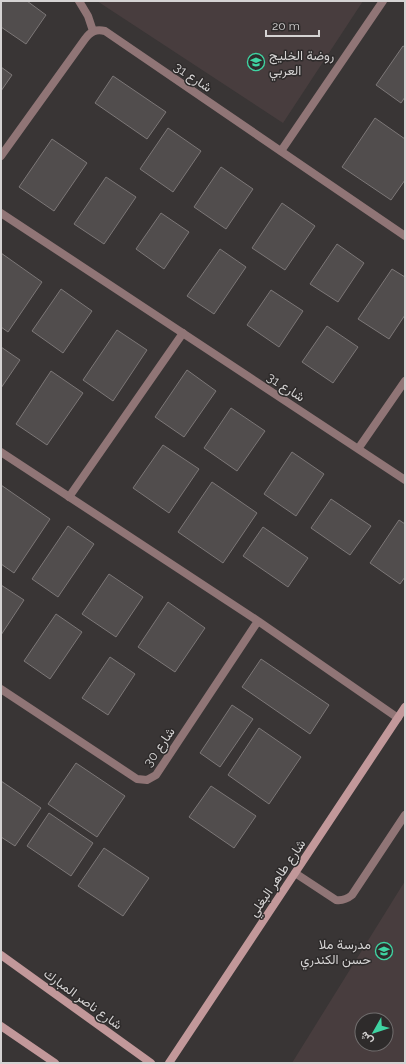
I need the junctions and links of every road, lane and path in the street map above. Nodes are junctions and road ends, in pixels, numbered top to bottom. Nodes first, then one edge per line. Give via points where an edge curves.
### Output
1 (80, 1) edge
2 (383, 1) edge
3 (93, 31) junction
4 (281, 151) junction
5 (1, 156) edge
6 (1, 213) edge
7 (405, 236) edge
8 (183, 333) junction
9 (405, 381) edge
10 (358, 449) junction
11 (1, 452) edge
12 (405, 480) edge
13 (69, 497) junction
14 (258, 621) junction
15 (1, 689) edge
16 (405, 707) edge
17 (398, 718) junction
18 (405, 815) edge
19 (295, 873) junction
20 (1, 955) edge
21 (1, 1026) edge
22 (55, 1063) edge
23 (151, 1063) edge
24 (169, 1063) edge

1 - 3 street
2 - 4 street
3 - 4 street, شارع 31 via 105,32
3 - 5 street
4 - 7 street, شارع 31
6 - 8 street, شارع 31
8 - 10 street, شارع 31
8 - 13 street
9 - 10 street
10 - 12 street, شارع 31
11 - 13 street
13 - 14 street
14 - 15 street, شارع 30 via 156,775 147,780 137,778
14 - 17 street
16 - 17 street, شارع طاهر البغلي
17 - 19 street, شارع طاهر البغلي
18 - 19 street via 347,899 336,900
19 - 24 street, شارع طاهر البغلي
20 - 23 street, شارع ناصر المبارك
21 - 22 street

